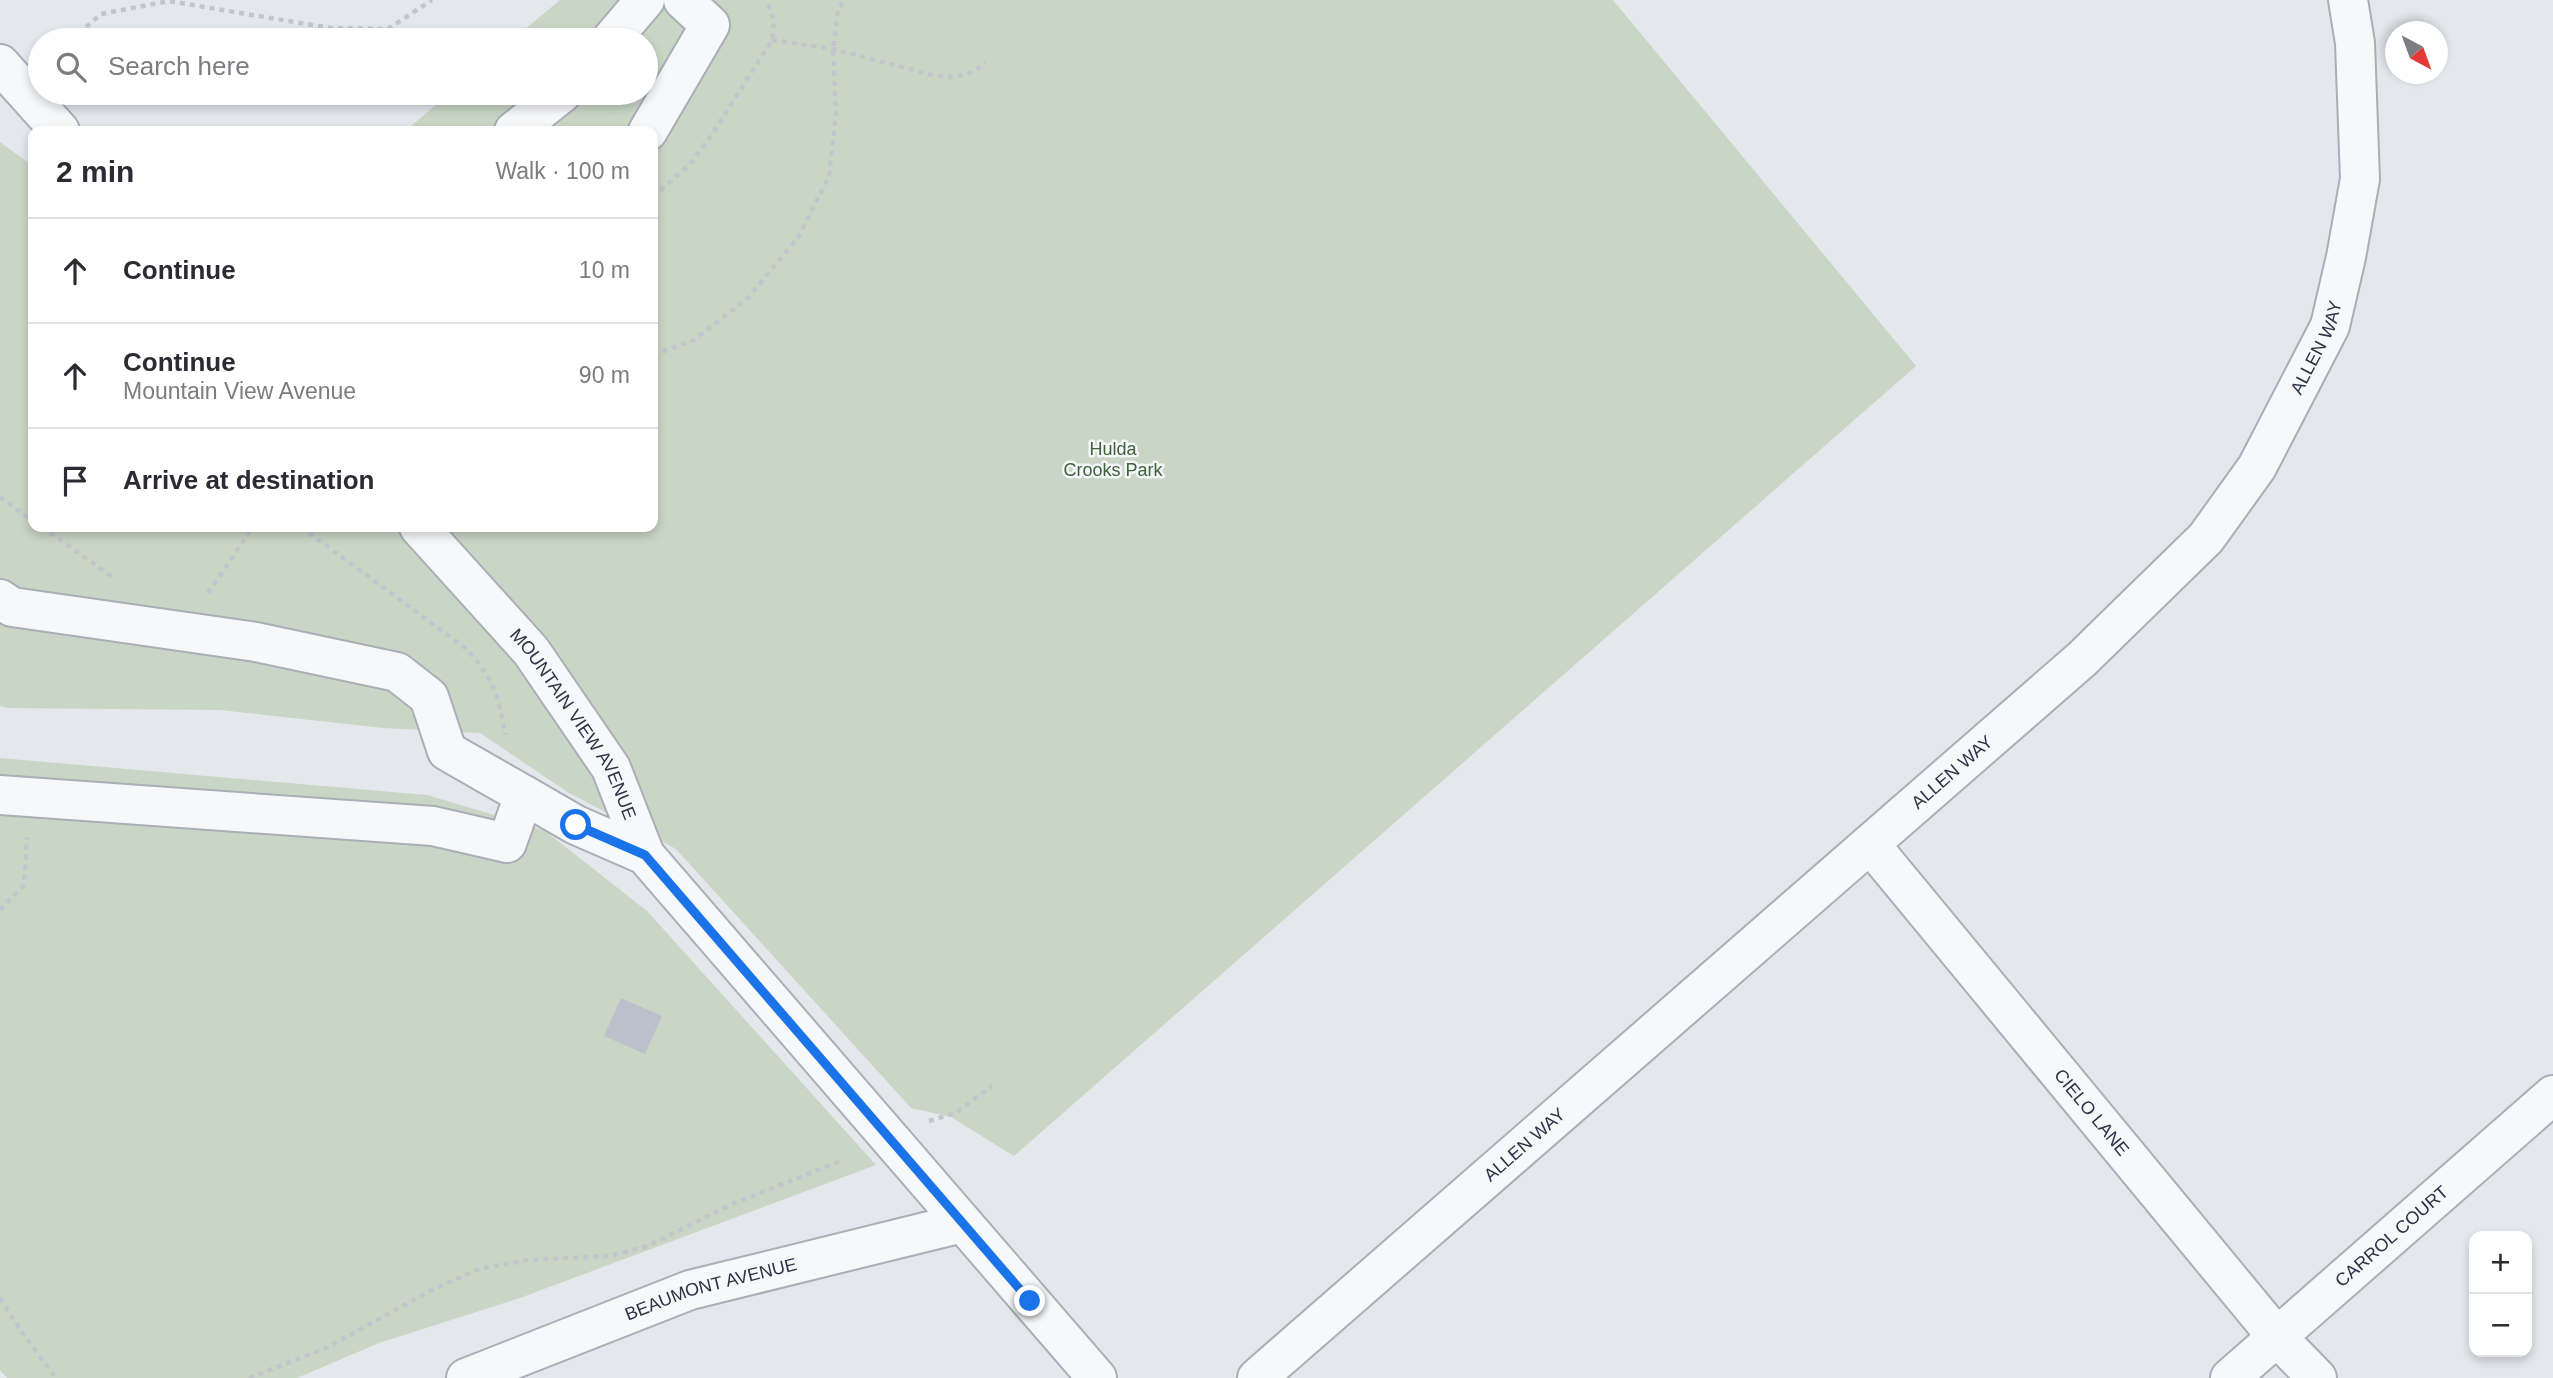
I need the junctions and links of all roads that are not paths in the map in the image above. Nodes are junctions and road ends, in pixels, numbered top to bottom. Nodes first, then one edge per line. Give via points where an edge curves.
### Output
1 (645, 0) edge
2 (683, 0) edge
3 (2348, 0) edge
4 (621, 28) edge
5 (0, 64) edge
6 (28, 95) edge
7 (37, 105) edge
8 (547, 105) edge
9 (50, 120) edge
10 (520, 126) edge
11 (651, 126) edge
12 (424, 532) edge
13 (0, 599) edge
14 (524, 795) junction
15 (15, 796) edge
16 (1870, 844) junction
17 (645, 855) junction
18 (2553, 1095) edge
19 (962, 1223) junction
20 (2277, 1337) junction
21 (466, 1378) edge
22 (1097, 1378) edge
23 (1257, 1378) edge
24 (2230, 1378) edge
25 (2316, 1378) edge

1 - 4 street
2 - 11 street via 710,25
3 - 16 street, ALLEN WAY via 2355,43 2360,179 2346,257 2330,326 2257,467 2206,538 2154,589 2082,659
5 - 6 street
7 - 9 street
8 - 10 street
12 - 17 street, MOUNTAIN VIEW AVENUE via 531,651 611,768
13 - 14 street via 12,607 256,642 397,672 429,697 447,751
14 - 15 street via 507,844 433,826
14 - 17 street via 576,825
16 - 20 street, CIELO LANE
16 - 23 street, ALLEN WAY
17 - 19 street, MOUNTAIN VIEW AVENUE
18 - 20 street, CARROL COURT
19 - 21 street, BEAUMONT AVENUE via 690,1290
19 - 22 street, MOUNTAIN VIEW AVENUE
20 - 24 street, CARROL COURT
20 - 25 street, CIELO LANE

